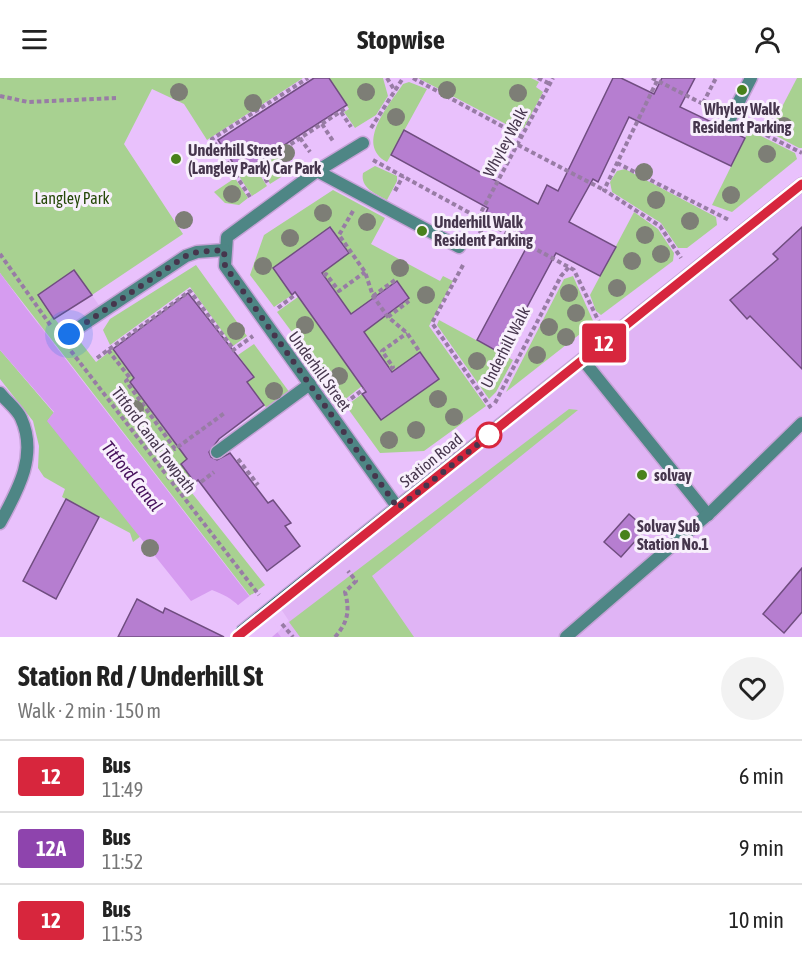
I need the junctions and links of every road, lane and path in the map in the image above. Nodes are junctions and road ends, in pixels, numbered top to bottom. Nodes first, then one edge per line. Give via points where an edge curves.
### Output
1 (308, 78) edge
2 (387, 78) edge
3 (403, 78) edge
4 (414, 78) edge
5 (538, 78) edge
6 (554, 78) edge
7 (716, 78) edge
8 (751, 78) edge
9 (657, 81) dead end
10 (550, 84) junction
11 (394, 91) junction
12 (0, 96) edge
13 (116, 98) dead end
14 (703, 103) dead end
15 (346, 108) dead end
16 (341, 112) junction
17 (731, 117) dead end
18 (322, 124) junction
19 (355, 132) dead end
20 (522, 137) junction
21 (300, 138) junction
22 (365, 138) joint
23 (336, 145) dead end
24 (518, 145) junction
25 (279, 152) junction
26 (373, 160) dead end
27 (617, 163) junction
28 (316, 165) junction
29 (293, 173) dead end
30 (802, 184) edge
31 (271, 188) dead end
32 (604, 190) junction
33 (362, 196) junction
34 (252, 200) dead end
35 (478, 218) junction
36 (729, 220) dead end
37 (486, 222) junction
38 (475, 242) dead end
39 (459, 247) dead end
40 (224, 250) junction
41 (0, 254) edge
42 (682, 258) dead end
43 (465, 261) dead end
44 (569, 267) junction
45 (365, 272) junction
46 (324, 276) dead end
47 (395, 280) dead end
48 (296, 294) dead end
49 (373, 296) junction
50 (409, 301) dead end
51 (273, 312) dead end
52 (388, 317) junction
53 (600, 323) dead end
54 (407, 333) junction
55 (62, 334) joint
56 (254, 336) dead end
57 (68, 348) dead end
58 (108, 350) junction
59 (419, 351) dead end
60 (97, 358) dead end
61 (583, 360) junction
62 (390, 369) dead end
63 (310, 384) junction
64 (364, 389) dead end
65 (0, 393) edge
66 (342, 406) dead end
67 (226, 412) dead end
68 (802, 423) edge
69 (217, 452) dead end
70 (236, 456) dead end
71 (258, 485) dead end
72 (398, 508) junction
73 (708, 515) junction
74 (0, 523) edge
75 (337, 557) junction
76 (271, 603) junction
77 (279, 620) dead end
78 (239, 634) edge
79 (293, 637) edge
80 (335, 637) edge
81 (566, 637) edge

1 - 34 path via 212,139
2 - 11 path
3 - 11 path
4 - 20 path
5 - 10 path
6 - 10 path, Whyley Walk
7 - 14 path
8 - 17 street
9 - 27 path
10 - 20 path, Whyley Walk
11 - 22 path
12 - 13 path via 28,102
15 - 16 path
16 - 18 path
16 - 19 path
18 - 21 path
18 - 23 path
20 - 24 path, Whyley Walk
21 - 25 path
21 - 28 path
22 - 28 street
24 - 32 path
24 - 35 path, Whyley Walk
25 - 29 path
25 - 31 path via 255,168
26 - 35 path
27 - 32 path
27 - 36 path
28 - 33 street
28 - 40 street via 227,237
30 - 61 main road, Station Road
32 - 42 path via 660,226
33 - 39 street
33 - 45 path via 339,235
35 - 37 path
37 - 38 path
37 - 44 path
40 - 55 street via 186,256
40 - 63 street, Underhill Street via 225,266
41 - 55 path
43 - 44 path, Underhill Walk via 432,323 492,409
44 - 53 path
45 - 46 path via 339,291
45 - 49 path
47 - 49 path
48 - 51 path
49 - 52 path
50 - 52 path
52 - 54 path
54 - 59 path
54 - 62 path via 382,351 393,367
56 - 58 path via 233,351 190,291
57 - 76 path, Titford Canal Towpath
58 - 60 path
58 - 67 path via 175,449
61 - 72 main road, Station Road
61 - 73 street
63 - 69 street
63 - 72 street, Underhill Street
64 - 66 path
65 - 74 street via 21,417 30,451 19,489
68 - 73 street
70 - 71 path
72 - 75 main road, Station Road
73 - 81 street
75 - 76 main road, Station Road
75 - 80 path via 356,581 345,591 348,617
76 - 78 main road, Station Road, bridge
77 - 79 path

